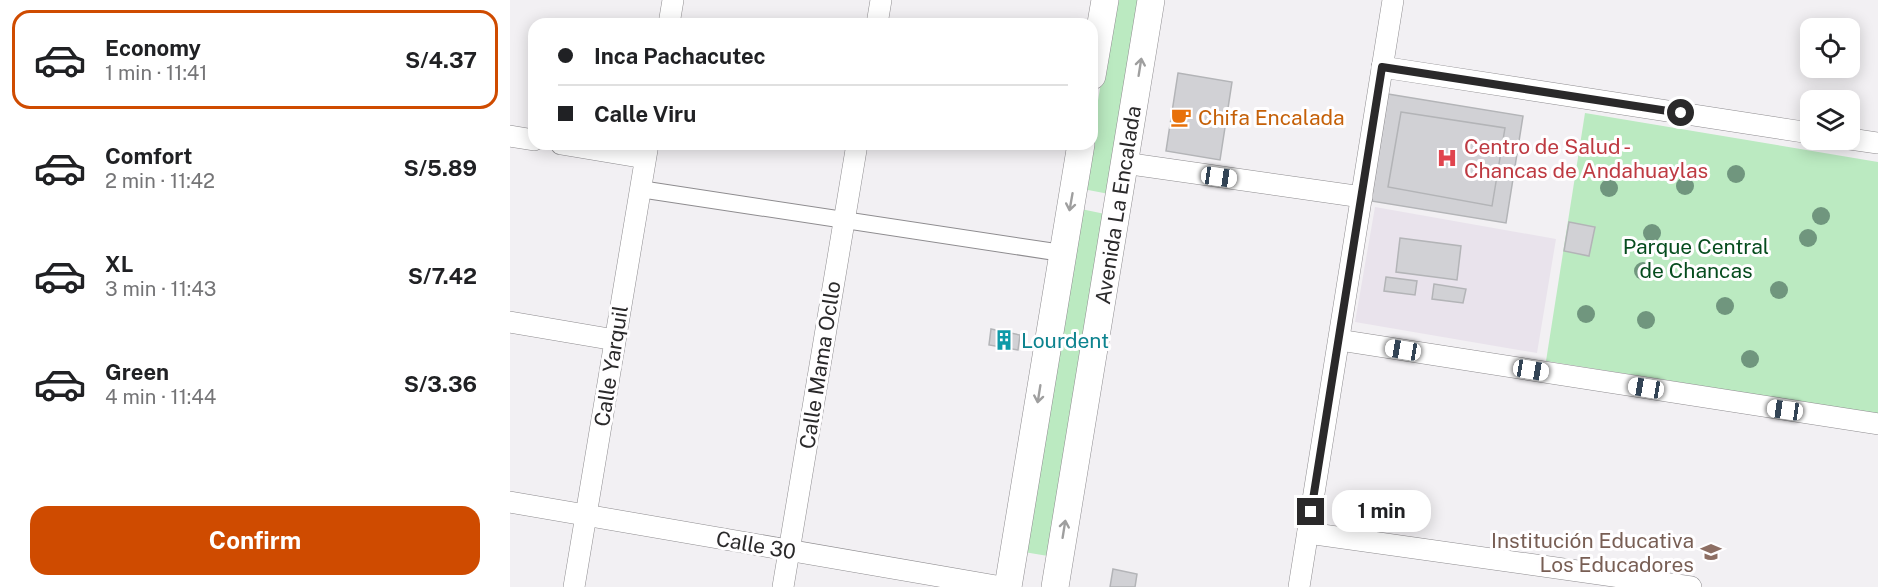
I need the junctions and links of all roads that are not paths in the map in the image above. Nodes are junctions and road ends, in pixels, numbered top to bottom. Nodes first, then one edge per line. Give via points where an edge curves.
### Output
1 (673, 0) edge
2 (880, 0) edge
3 (1105, 0) edge
4 (1151, 0) edge
5 (1393, 0) edge
6 (670, 18) edge
7 (878, 18) edge
8 (1098, 41) edge
9 (1382, 67) junction
10 (1800, 131) edge
11 (510, 136) edge
12 (528, 139) edge
13 (1860, 140) edge
14 (1878, 143) edge
15 (856, 150) edge
16 (1080, 150) edge
17 (647, 151) edge
18 (1124, 163) junction
19 (640, 189) junction
20 (1362, 196) junction
21 (844, 220) junction
22 (1062, 253) junction
23 (510, 322) edge
24 (615, 340) junction
25 (1339, 340) junction
26 (1878, 424) edge
27 (510, 502) edge
28 (586, 515) junction
29 (1308, 533) junction
30 (789, 550) junction
31 (574, 587) edge
32 (783, 587) edge
33 (1002, 587) edge
34 (1008, 587) edge
35 (1055, 587) edge
36 (1299, 587) edge
37 (1691, 587) edge

1 - 6 street
2 - 7 street
3 - 8 street
18 -> 4 street, Avenida La Encalada
5 - 9 street
9 - 10 street
9 - 20 street
11 - 12 street
13 - 14 street
15 - 21 street, Calle Mama Ocllo
16 -> 22 street
17 - 19 street, Calle Yarquil
18 - 20 street
35 -> 18 street, Avenida La Encalada
19 - 21 street
19 - 24 street, Calle Yarquil
20 - 25 street
21 - 22 street
21 - 30 street, Calle Mama Ocllo
22 -> 34 street
23 - 24 street
24 - 28 street, Calle Yarquil
25 - 26 street
25 - 29 street
27 - 28 street, Calle 30
28 - 30 street, Calle 30
28 - 31 street, Calle Yarquil
29 - 36 street
29 - 37 street
30 - 32 street, Calle Mama Ocllo
30 - 33 street, Calle 30

